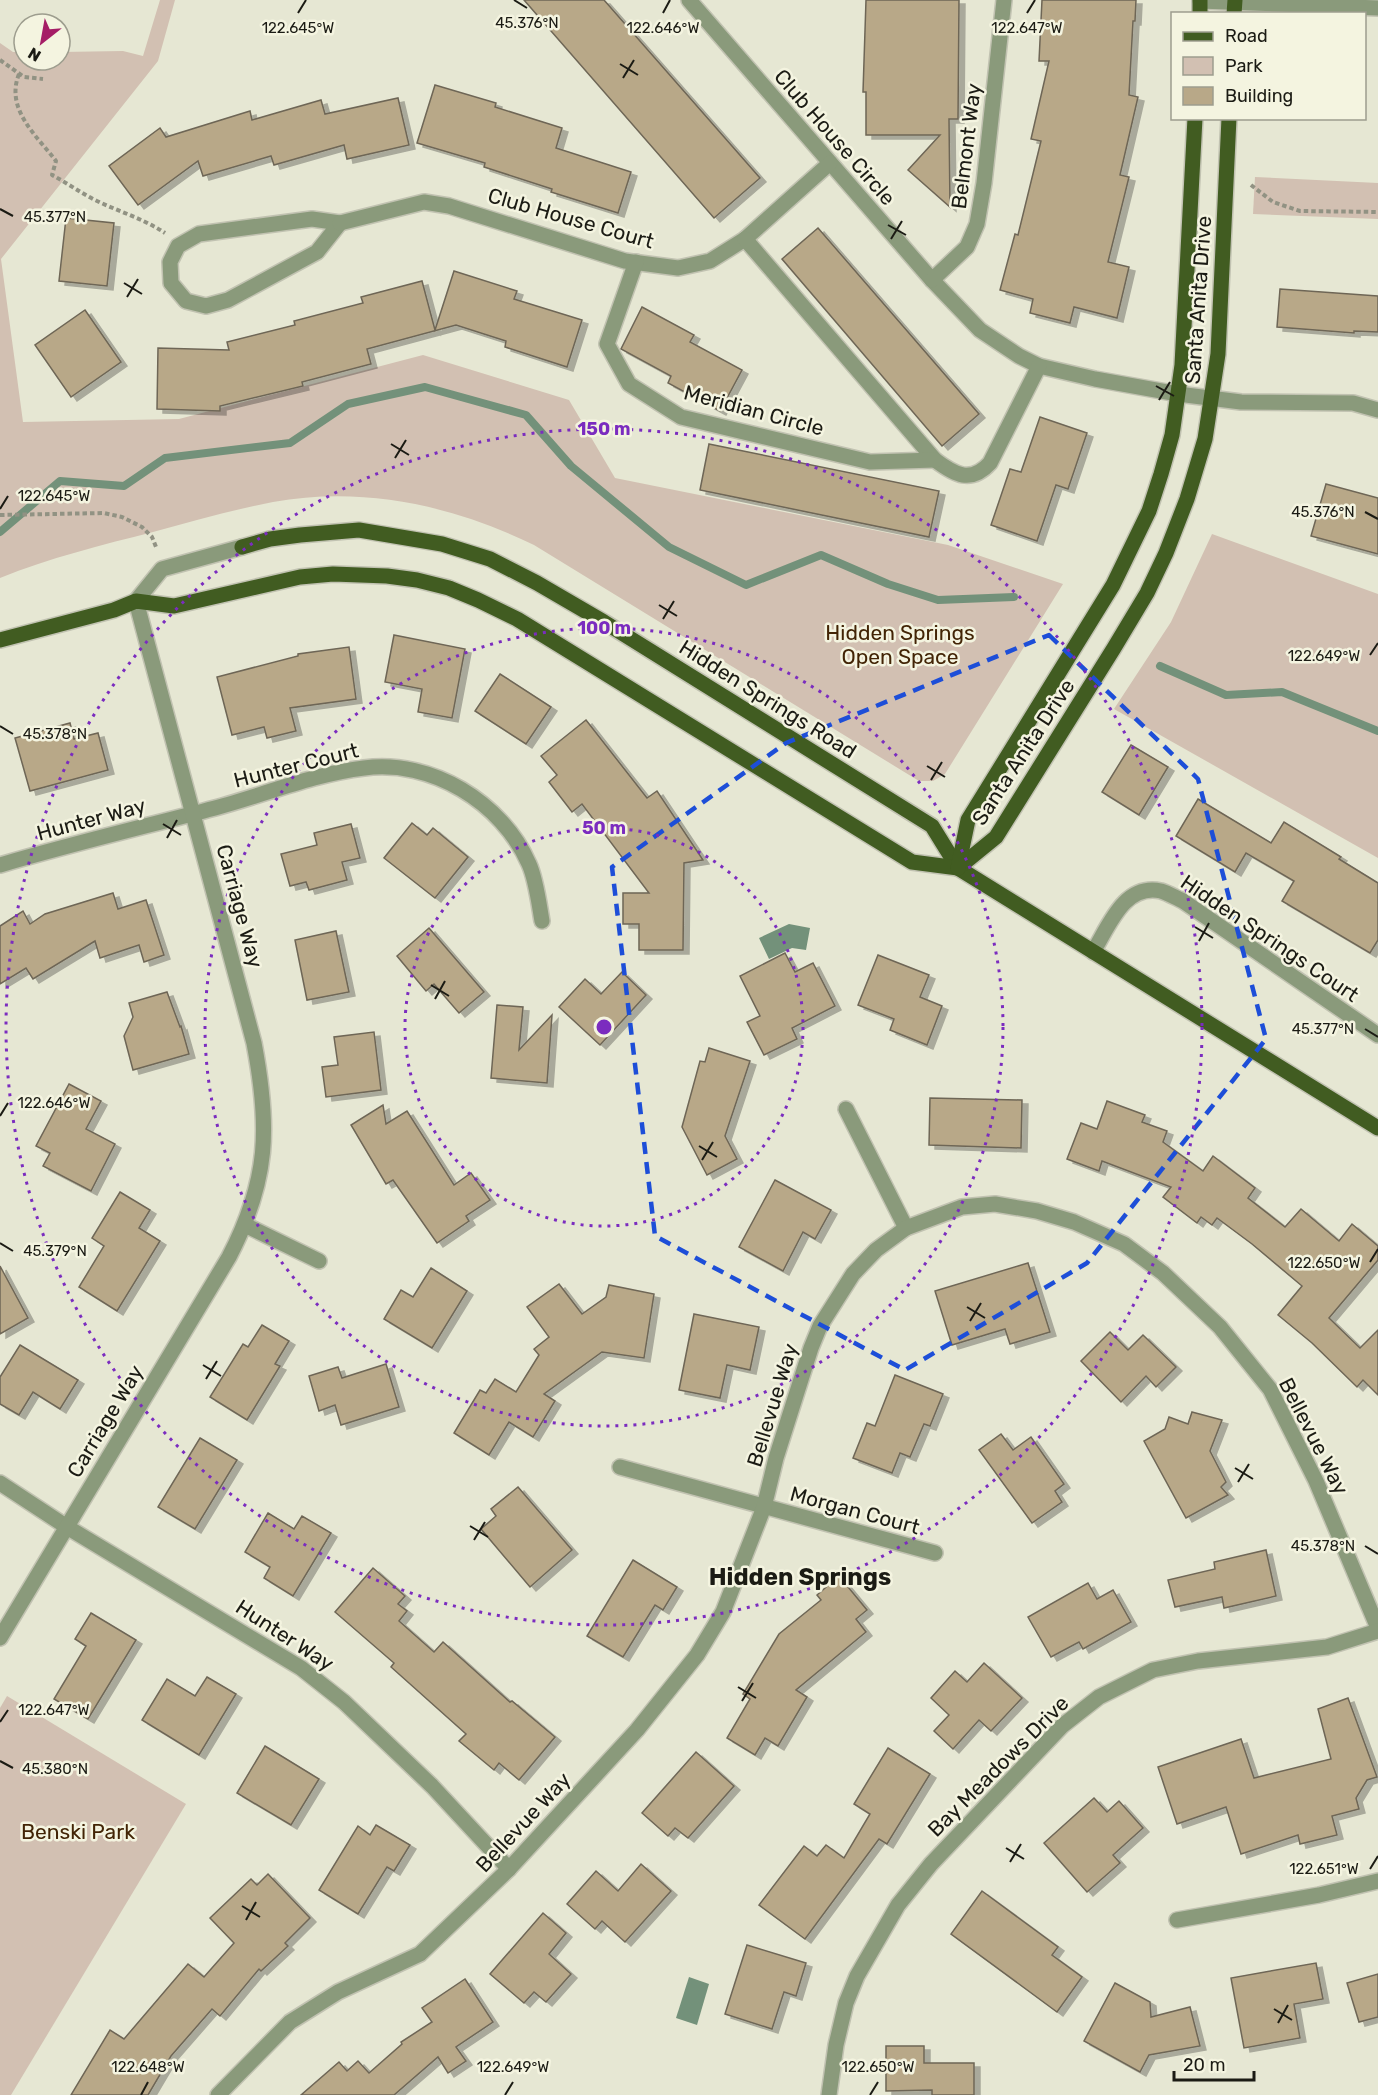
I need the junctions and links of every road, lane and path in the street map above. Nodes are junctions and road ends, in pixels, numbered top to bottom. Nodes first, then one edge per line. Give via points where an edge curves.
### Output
1 (689, 0) edge
2 (1004, 0) edge
3 (1200, 0) edge
4 (1235, 5) edge
5 (1378, 8) edge
6 (0, 60) edge
7 (19, 74) junction
8 (44, 78) dead end
9 (1195, 120) edge
10 (1229, 120) edge
11 (830, 163) junction
12 (1251, 185) dead end
13 (1378, 212) edge
14 (340, 223) junction
15 (745, 239) junction
16 (178, 246) junction
17 (636, 262) junction
18 (932, 280) junction
19 (1039, 366) junction
20 (1178, 394) junction
21 (1212, 398) junction
22 (1378, 410) edge
23 (935, 460) junction
24 (0, 515) edge
25 (156, 547) dead end
26 (242, 547) joint
27 (136, 601) junction
28 (0, 640) edge
29 (194, 814) junction
30 (0, 865) edge
31 (958, 868) junction
32 (542, 921) dead end
33 (1093, 952) junction
34 (1378, 1035) edge
35 (846, 1109) dead end
36 (1378, 1128) edge
37 (245, 1225) junction
38 (906, 1228) junction
39 (319, 1261) dead end
40 (620, 1467) dead end
41 (0, 1484) edge
42 (764, 1508) junction
43 (67, 1527) junction
44 (935, 1553) dead end
45 (1378, 1630) edge
46 (0, 1638) edge
47 (509, 1869) junction
48 (1378, 1881) edge
49 (1177, 1920) dead end
50 (218, 2095) edge
51 (829, 2095) edge

1 - 11 street, Club House Circle
2 - 18 street, Belmont Way via 977,224 967,247
3 - 4 street
4 - 5 street
6 - 7 path
7 - 8 path
7 - 16 path via 14,85 15,102 25,123 56,161 52,176 148,222
9 - 20 main road, Santa Anita Drive via 1186,326
10 - 21 main road, Santa Anita Drive via 1218,354
11 - 15 street, Club House Court
11 - 18 street, Club House Circle
12 - 13 path via 1274,202 1300,211
14 - 16 street, Club House Court via 312,219 199,234
14 - 16 street via 317,252 231,299 206,306 186,301 171,283 170,262
14 - 17 street, Club House Court via 424,202 450,206
15 - 17 street, Club House Court via 710,261 678,268
15 - 23 street
17 - 23 street, Meridian Circle via 607,344 629,384 681,417 870,462
18 - 19 street, Club House Circle via 980,330
19 - 20 street, Club House Circle
19 - 23 street via 982,472 962,475
20 - 21 street
20 - 31 main road, Santa Anita Drive via 1172,435 1144,522 1113,585 968,820
21 - 22 street via 1353,403
21 - 31 main road, Santa Anita Drive via 1205,439 1187,499 1147,593 996,837
24 - 25 path via 104,513 142,527 153,537
26 - 27 street, Hidden Springs Road via 162,569
26 - 31 main road, Hidden Springs Road via 270,539 359,530 442,544 490,559 604,622 932,826
27 - 28 main road, Hidden Springs Road
27 - 29 street, Carriage Way
27 - 31 main road, Hidden Springs Road via 174,606 300,577 333,574 387,576 449,588 517,619 912,862
29 - 30 street, Hunter Way
29 - 32 street, Hunter Court via 358,769 387,767 429,774 478,800 505,823 530,865
29 - 37 street, Carriage Way via 262,1089 263,1155
31 - 33 main road, Hidden Springs Road
33 - 34 street, Hidden Springs Court via 1125,901 1140,891 1162,891 1183,901
33 - 36 main road, Hidden Springs Road
35 - 38 street
37 - 39 street
37 - 43 street, Carriage Way
38 - 42 street, Bellevue Way via 876,1250 853,1274 820,1326 776,1458
38 - 45 street, Bellevue Way via 962,1207 995,1204 1037,1211 1124,1244 1163,1274 1220,1327 1270,1389 1316,1481
40 - 42 street, Morgan Court
41 - 43 street, Hunter Way
42 - 44 street, Morgan Court
42 - 47 street, Bellevue Way via 723,1612 697,1655 637,1730
43 - 46 street, Carriage Way
43 - 47 street, Hunter Way via 301,1668 344,1702 432,1786
45 - 51 street, Bay Meadows Drive via 1328,1647 1198,1661 1154,1670 1099,1697 1062,1726 931,1863 898,1905 846,2003
47 - 50 street, Bellevue Way via 420,1954 338,1992 290,2022
48 - 49 street

